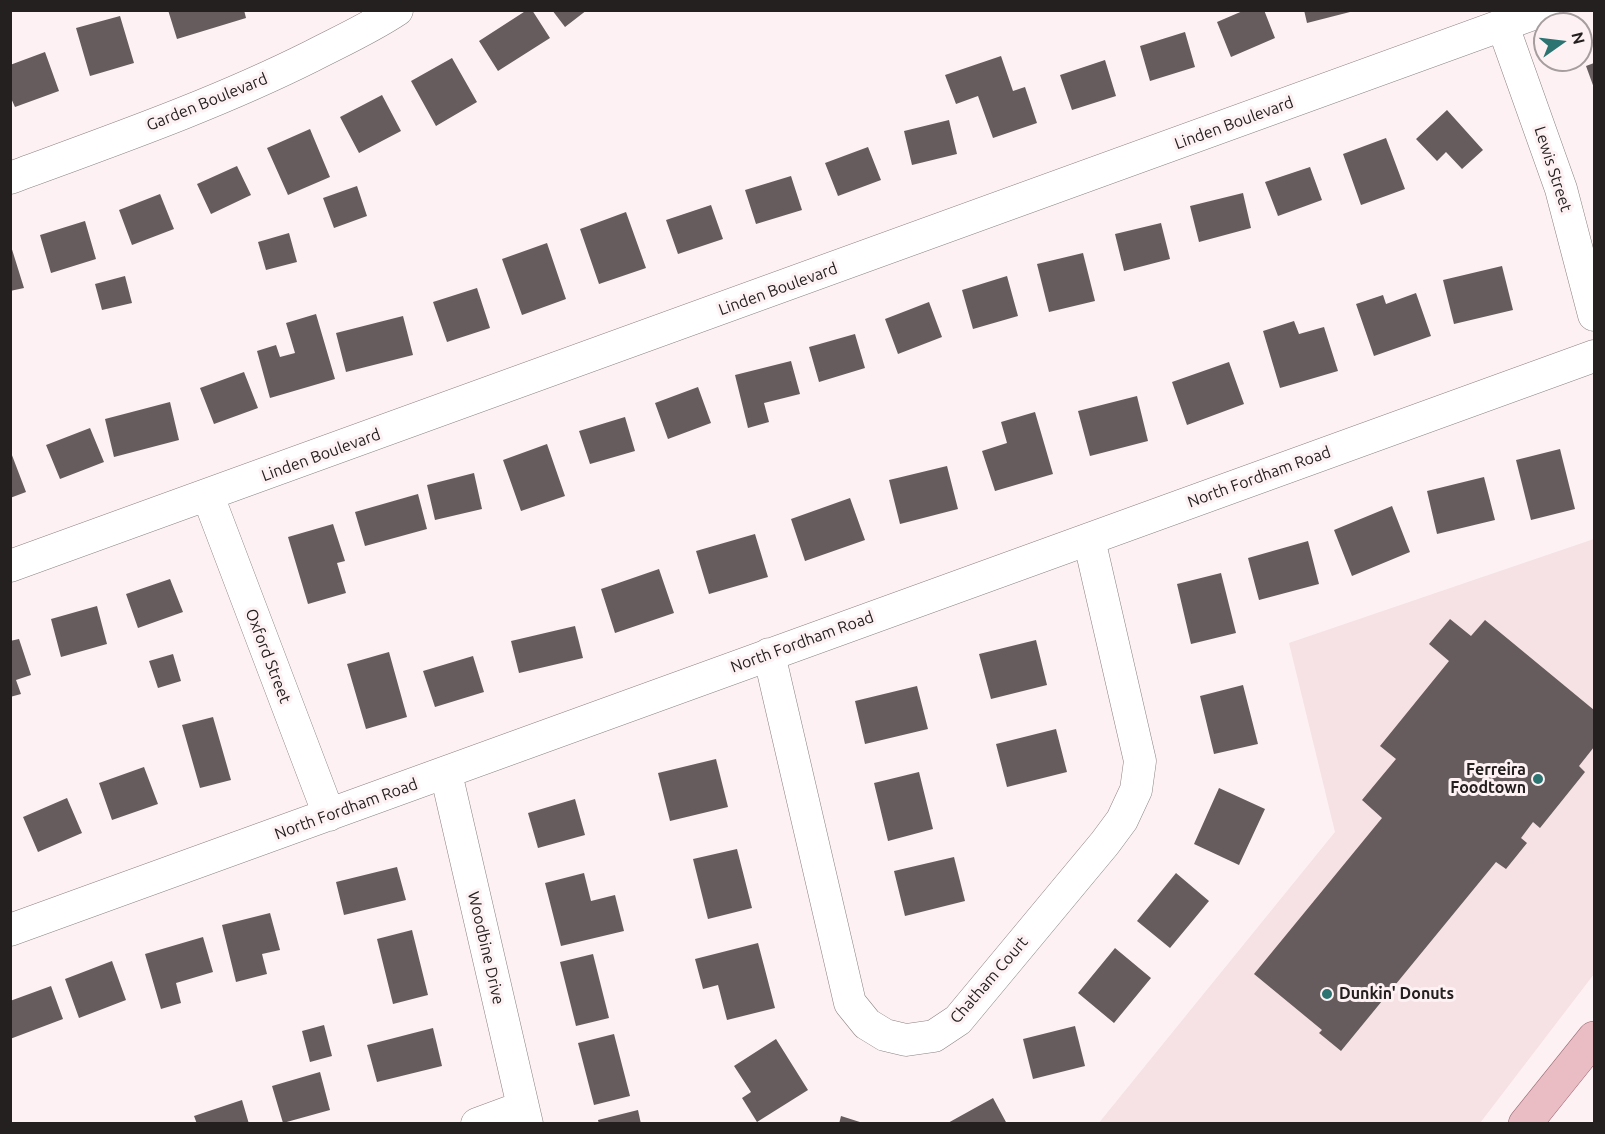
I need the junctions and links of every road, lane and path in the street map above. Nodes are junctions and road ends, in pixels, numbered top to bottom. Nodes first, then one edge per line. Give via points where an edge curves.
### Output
1 (397, 10) edge
2 (1544, 10) edge
3 (1503, 26) junction
4 (10, 178) edge
5 (1594, 315) edge
6 (1594, 356) edge
7 (208, 496) junction
8 (1089, 539) junction
9 (10, 567) edge
10 (770, 654) junction
11 (446, 773) junction
12 (329, 815) junction
13 (10, 930) edge
14 (1594, 1038) edge
15 (525, 1115) edge
16 (477, 1124) edge
17 (1525, 1124) edge

1 - 4 street, Garden Boulevard via 252,86
2 - 3 street, Linden Boulevard
3 - 5 street, Lewis Street via 1561,189
3 - 7 street, Linden Boulevard
6 - 8 street, North Fordham Road
7 - 9 street, Linden Boulevard
7 - 12 street, Oxford Street
8 - 10 street, North Fordham Road
8 - 10 street, Chatham Court via 1140,761 1136,790 1122,820 1105,843 958,1020 933,1036 906,1040 885,1035 867,1024 850,1003
10 - 11 street, North Fordham Road
11 - 12 street, North Fordham Road
11 - 15 street, Woodbine Drive
12 - 13 street, North Fordham Road
14 - 17 main road
15 - 16 street

